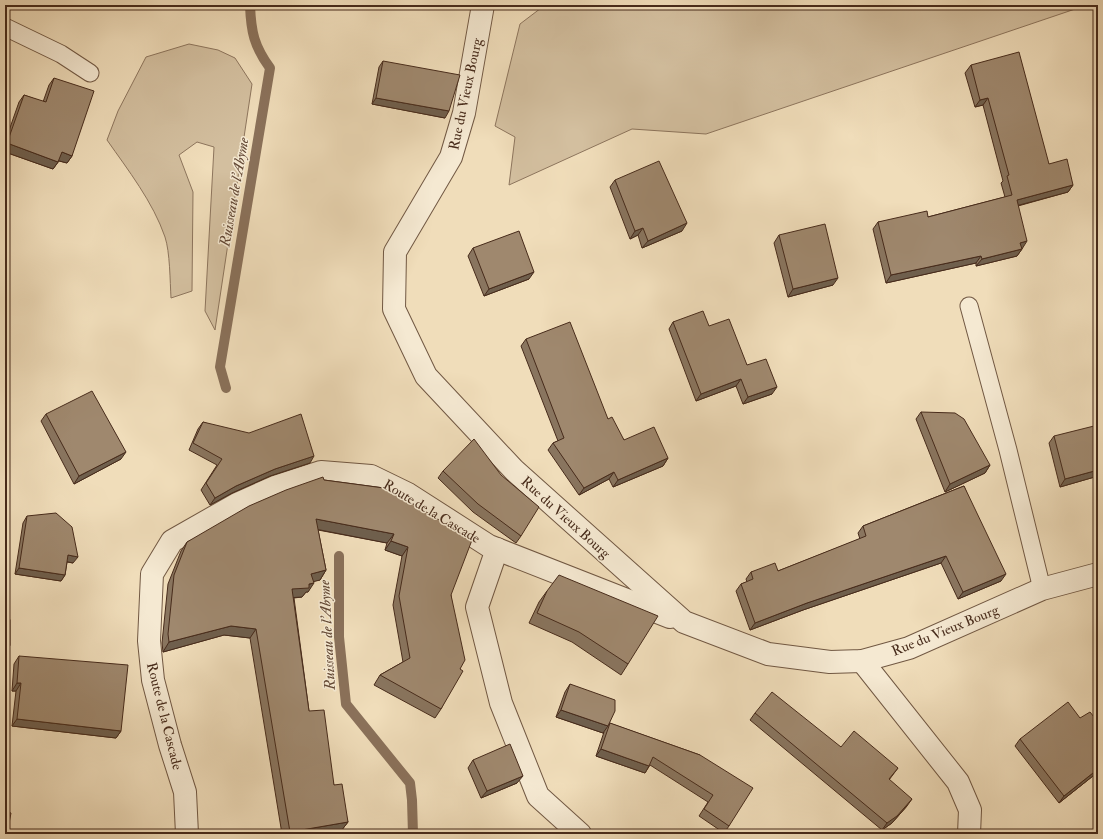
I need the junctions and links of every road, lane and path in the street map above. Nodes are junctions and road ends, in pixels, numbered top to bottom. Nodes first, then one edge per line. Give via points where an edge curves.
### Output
1 (483, 5) edge
2 (5, 27) edge
3 (90, 73) dead end
4 (969, 306) dead end
5 (497, 549) junction
6 (1098, 574) edge
7 (1042, 589) junction
8 (684, 622) junction
9 (862, 661) junction
10 (187, 834) edge
11 (580, 834) edge
12 (970, 834) edge

1 - 8 street, Rue du Vieux Bourg via 464,113 451,157 395,252 394,309 426,376 514,470
2 - 3 lane via 61,54
4 - 7 lane
5 - 8 street, Route de la Cascade
5 - 10 street, Route de la Cascade via 408,494 371,476 321,472 275,487 237,504 172,541 152,574 149,641 153,680 185,792
5 - 11 street via 477,607 502,703 538,796
6 - 7 street, Rue du Vieux Bourg
7 - 9 street, Rue du Vieux Bourg via 910,648
8 - 9 street, Rue du Vieux Bourg via 768,654 830,662
9 - 12 street via 958,782 970,810

